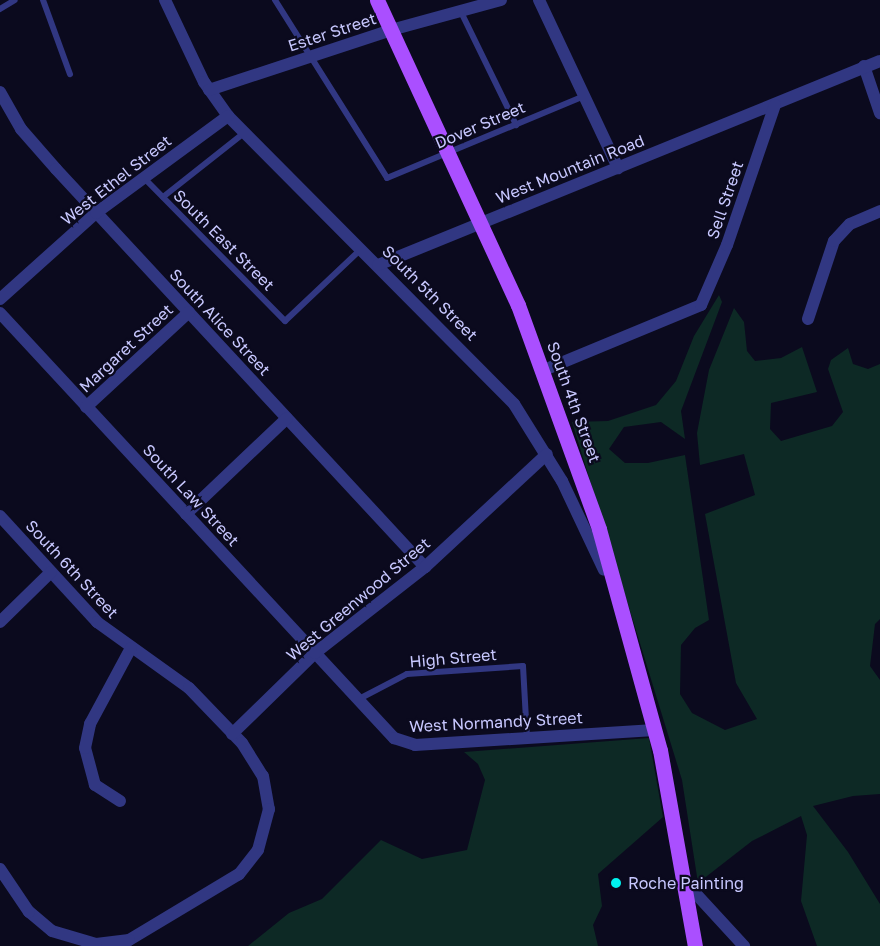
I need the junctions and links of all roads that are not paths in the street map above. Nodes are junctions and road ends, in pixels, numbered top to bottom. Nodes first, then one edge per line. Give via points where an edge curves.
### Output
1 (15, 0) edge
2 (44, 0) edge
3 (165, 0) edge
4 (275, 0) edge
5 (377, 0) edge
6 (501, 0) edge
7 (539, 0) edge
8 (475, 4) edge
9 (0, 9) edge
10 (461, 12) junction
11 (391, 30) junction
12 (309, 56) junction
13 (880, 61) edge
14 (864, 66) junction
15 (70, 74) dead end
16 (208, 90) junction
17 (0, 92) edge
18 (584, 96) junction
19 (775, 105) junction
20 (880, 113) edge
21 (228, 116) junction
22 (516, 125) junction
23 (244, 132) junction
24 (449, 152) junction
25 (618, 168) junction
26 (144, 177) junction
27 (163, 197) junction
28 (880, 211) edge
29 (96, 213) junction
30 (482, 222) junction
31 (361, 248) junction
32 (378, 265) junction
33 (0, 299) edge
34 (189, 312) junction
35 (0, 313) edge
36 (808, 319) dead end
37 (544, 370) junction
38 (86, 407) junction
39 (287, 418) junction
40 (547, 454) junction
41 (186, 513) junction
42 (0, 516) edge
43 (425, 567) junction
44 (51, 572) junction
45 (0, 622) edge
46 (631, 638) junction
47 (131, 648) junction
48 (315, 653) junction
49 (357, 700) junction
50 (655, 730) junction
51 (232, 734) junction
52 (527, 738) junction
53 (120, 801) dead end
54 (0, 869) edge
55 (686, 883) junction
56 (695, 946) edge
57 (744, 946) edge

1 - 9 lane
2 - 15 lane
3 - 16 street, South 5th Street
4 - 12 lane
5 - 11 main road, South 4th Street
6 - 8 street, Ester Street
7 - 18 street
8 - 10 street, Ester Street
10 - 11 street, Ester Street
10 - 22 lane
11 - 12 street, Ester Street
11 - 24 main road, South 4th Street
12 - 16 street, Ester Street
12 - 24 lane, Dover Street via 387,178
13 - 14 street, West Mountain Road
14 - 19 street, West Mountain Road
14 - 20 street
16 - 21 street, South 5th Street
17 - 29 street, South Alice Street via 21,129
18 - 22 lane, Dover Street
18 - 25 street
19 - 25 street, West Mountain Road
19 - 37 street, Sell Street via 727,245 701,305
21 - 23 street, South 5th Street
21 - 26 street, West Ethel Street
22 - 24 lane, Dover Street
23 - 27 lane
23 - 31 street, South 5th Street
24 - 30 main road, South 4th Street
25 - 30 street, West Mountain Road
26 - 27 lane, South East Street
26 - 29 street, West Ethel Street
27 - 31 lane, South East Street via 285,321
28 - 36 street via 850,224 834,241
29 - 33 street, West Ethel Street
29 - 34 street, South Alice Street
30 - 32 street, West Mountain Road
30 - 37 main road, South 4th Street
31 - 32 street, South 5th Street
32 - 40 street, South 5th Street via 501,388
34 - 38 street, Margaret Street
34 - 39 street, South Alice Street
35 - 38 street, South Law Street
37 - 46 main road, South 4th Street
38 - 41 street, South Law Street
39 - 41 street
39 - 43 street, South Alice Street
40 - 43 street, West Greenwood Street
40 - 46 street, South 5th Street via 590,536
41 - 48 street, South Law Street
42 - 44 street, South 6th Street
43 - 48 street, West Greenwood Street
44 - 45 street
44 - 47 street, South 6th Street via 97,622
46 - 50 main road, South 4th Street
47 - 51 street, South 6th Street via 189,688
47 - 53 street via 90,724 85,748 95,785
48 - 49 street, South Law Street
48 - 51 street, West Greenwood Street
49 - 52 street, West Normandy Street via 394,738 405,744
49 - 52 lane, High Street via 407,674 523,666
50 - 52 street, West Normandy Street
50 - 55 main road, South 4th Street
51 - 54 street via 250,753 265,784 269,809 262,843 239,874 144,934 112,944 67,938 29,912
55 - 56 main road, South 4th Street
55 - 57 street

